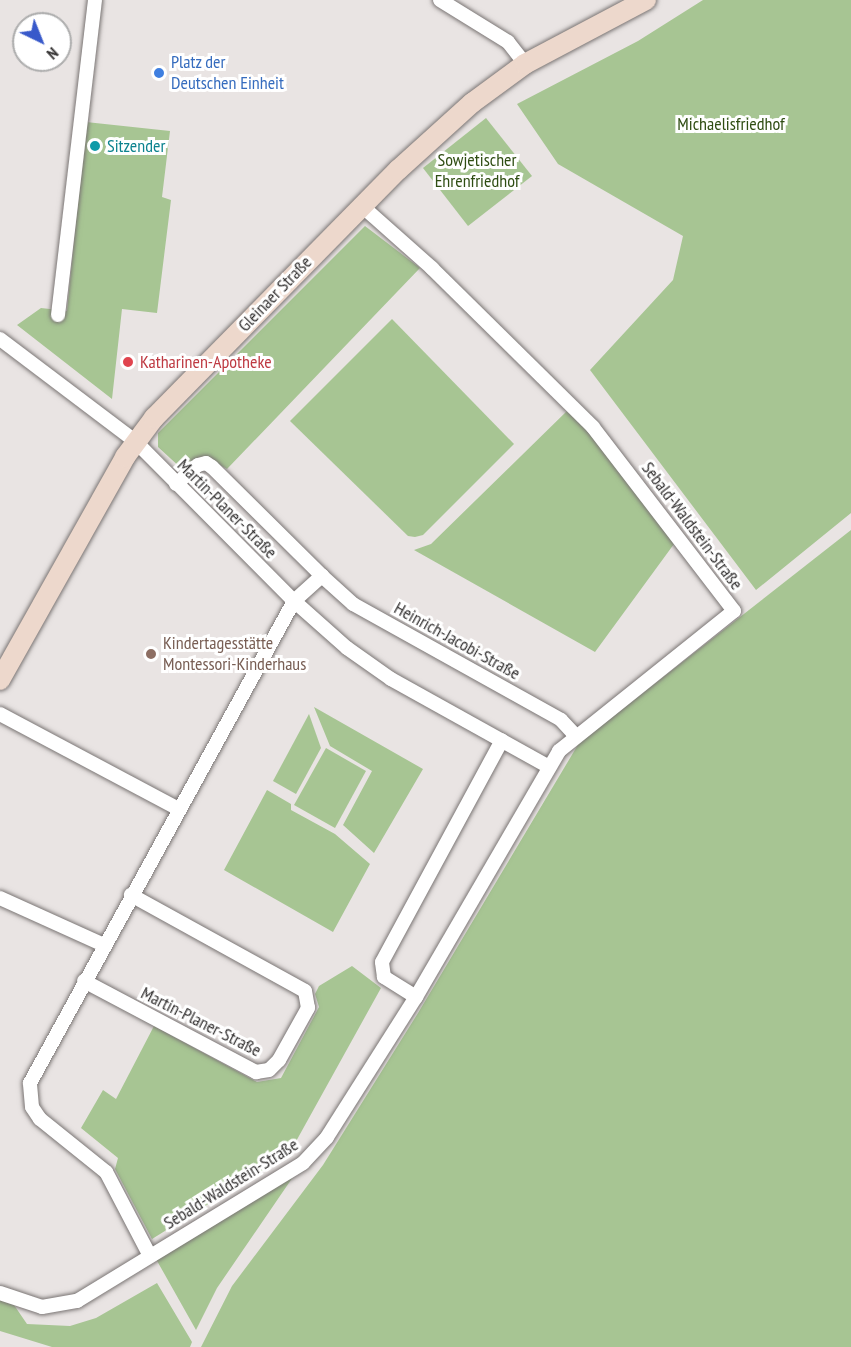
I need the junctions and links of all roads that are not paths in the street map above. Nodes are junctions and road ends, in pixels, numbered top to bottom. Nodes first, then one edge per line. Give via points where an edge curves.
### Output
1 (95, 0) edge
2 (440, 0) edge
3 (646, 0) edge
4 (525, 64) junction
5 (362, 206) junction
6 (58, 315) dead end
7 (0, 339) edge
8 (135, 441) junction
9 (176, 484) junction
10 (322, 576) junction
11 (294, 601) junction
12 (0, 680) edge
13 (0, 714) edge
14 (575, 735) junction
15 (502, 740) junction
16 (549, 767) junction
17 (179, 809) junction
18 (131, 895) junction
19 (0, 898) edge
20 (104, 945) junction
21 (84, 981) junction
22 (416, 997) junction
23 (150, 1256) junction
24 (0, 1293) edge

1 - 6 street
2 - 4 street via 508,42
3 - 4 street, Gleinaer Straße
4 - 5 street, Gleinaer Straße via 464,110
5 - 8 street, Gleinaer Straße
5 - 14 street, Sebald-Waldstein-Straße via 593,427 734,611
7 - 8 street, Martin-Planer-Straße
8 - 9 street, Martin-Planer-Straße
8 - 12 street, Gleinaer Straße
9 - 10 street, Heinrich-Jacobi-Straße via 206,463
9 - 11 street, Martin-Planer-Straße
10 - 11 street
10 - 14 street, Heinrich-Jacobi-Straße via 353,604 561,720
11 - 15 street, Martin-Planer-Straße via 368,664
11 - 17 street
13 - 17 street
14 - 16 street, Sebald-Waldstein-Straße
15 - 16 street, Martin-Planer-Straße
15 - 22 street via 382,962 384,977
16 - 22 street, Sebald-Waldstein-Straße
17 - 18 street
18 - 20 street
18 - 21 street, Martin-Planer-Straße via 305,991 308,1008 275,1065 256,1072
19 - 20 street
20 - 21 street
21 - 23 street via 30,1083 32,1107 40,1119 106,1172
22 - 23 street, Sebald-Waldstein-Straße via 327,1137 309,1157
23 - 24 street, Sebald-Waldstein-Straße via 64,1305 34,1306

